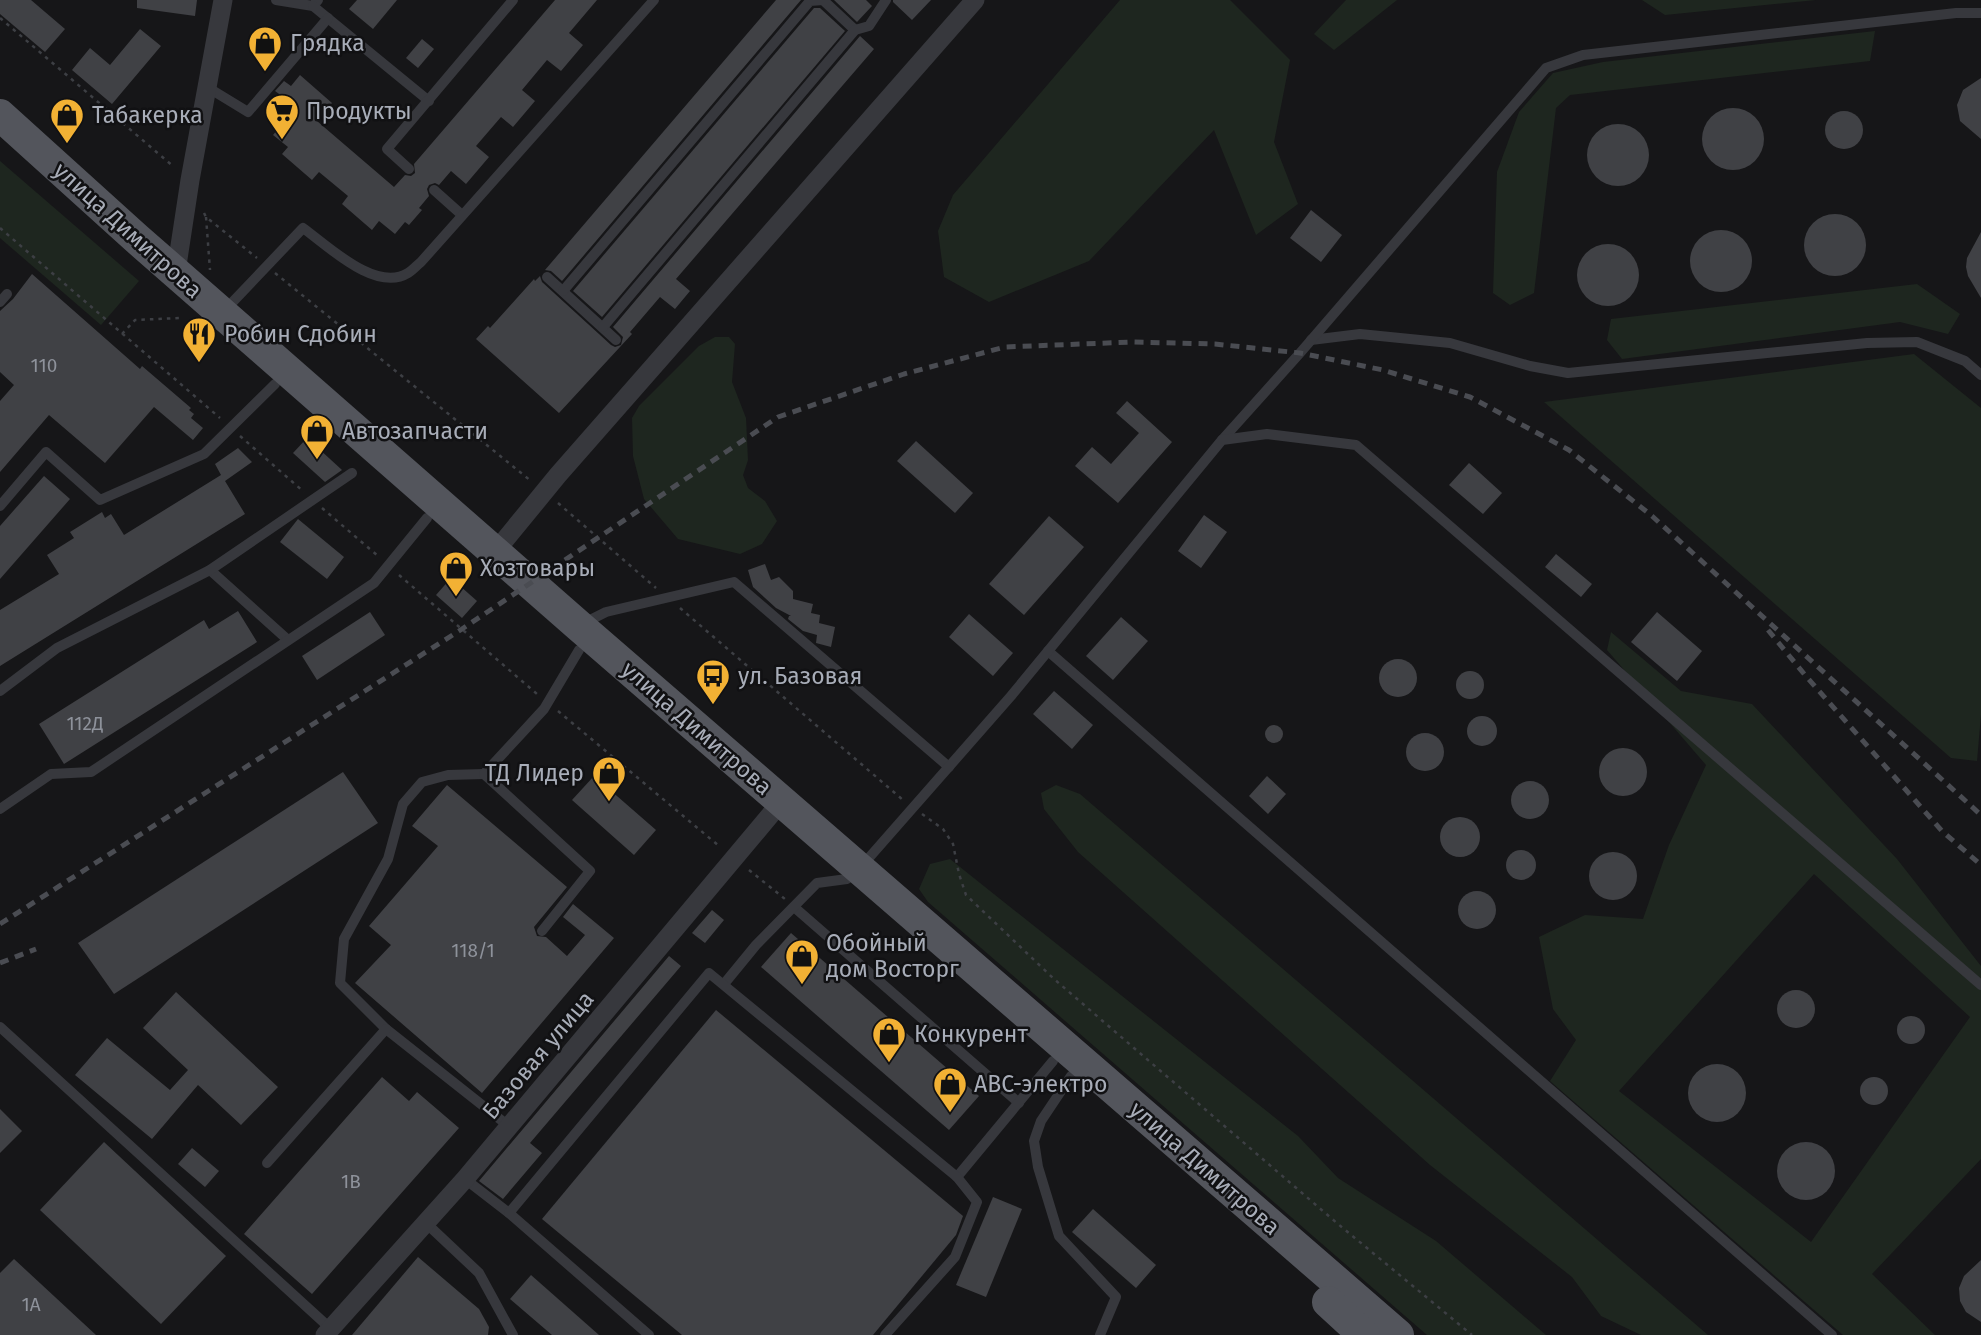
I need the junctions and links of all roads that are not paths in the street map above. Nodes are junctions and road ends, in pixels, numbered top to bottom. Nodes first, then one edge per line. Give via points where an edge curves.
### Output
1 (223, 0) edge
2 (276, 0) edge
3 (513, 0) edge
4 (654, 0) edge
5 (975, 0) edge
6 (882, 2) edge
7 (315, 3) edge
8 (1981, 13) edge
9 (328, 18) junction
10 (855, 30) junction
11 (207, 86) junction
12 (429, 101) junction
13 (0, 116) edge
14 (0, 145) edge
15 (410, 169) dead end
16 (434, 190) dead end
17 (462, 215) junction
18 (547, 277) dead end
19 (170, 281) junction
20 (563, 291) junction
21 (223, 313) junction
22 (603, 327) junction
23 (616, 340) dead end
24 (1311, 340) junction
25 (1981, 375) edge
26 (275, 384) junction
27 (1222, 440) junction
28 (352, 473) dead end
29 (0, 504) edge
30 (427, 518) junction
31 (495, 552) junction
32 (211, 570) junction
33 (579, 638) junction
34 (288, 640) junction
35 (1048, 652) junction
36 (0, 691) edge
37 (949, 767) junction
38 (484, 774) junction
39 (1, 806) edge
40 (777, 808) junction
41 (853, 873) junction
42 (794, 907) junction
43 (542, 931) dead end
44 (724, 984) junction
45 (1981, 985) edge
46 (0, 1027) edge
47 (386, 1029) junction
48 (1062, 1068) junction
49 (1019, 1103) junction
50 (510, 1127) junction
51 (268, 1163) dead end
52 (957, 1177) junction
53 (465, 1179) junction
54 (509, 1213) junction
55 (427, 1224) junction
56 (328, 1332) edge
57 (513, 1335) edge
58 (649, 1335) edge
59 (885, 1335) edge
60 (1100, 1335) edge
61 (1364, 1335) edge
62 (1398, 1335) edge
63 (1832, 1335) edge

1 - 11 street
2 - 7 lane
3 - 12 lane
4 - 17 lane
5 - 31 street
6 - 10 lane via 869,26
7 - 9 lane
8 - 24 lane via 1583,55 1546,68
9 - 11 lane via 248,112
9 - 12 lane
10 - 20 lane via 823,0 810,1
10 - 22 lane
11 - 19 street
12 - 15 lane via 387,149
13 - 19 main road, улица Димитрова
14 - 19 main road, улица Димитрова
16 - 17 lane
17 - 21 lane via 421,262 393,278 378,278 362,270 303,228
18 - 20 lane
19 - 21 main road, улица Димитрова
19 - 26 main road, улица Димитрова
20 - 22 lane
21 - 31 main road, улица Димитрова
22 - 23 lane
24 - 25 lane via 1360,334 1450,343 1568,373 1917,342 1965,362
24 - 27 lane
26 - 29 lane via 204,454 100,500 46,452
26 - 30 main road, улица Димитрова
27 - 35 lane
27 - 45 lane via 1267,434 1356,445
28 - 32 lane
30 - 33 main road, улица Димитрова
30 - 34 lane via 374,583
31 - 33 main road, улица Димитрова
32 - 34 lane
32 - 36 lane via 57,648
33 - 37 lane via 606,612 734,582
33 - 38 lane via 544,709
33 - 40 main road, улица Димитрова
34 - 39 lane via 91,772 51,774
35 - 37 lane
35 - 63 lane
37 - 41 lane
38 - 43 lane via 590,871
38 - 47 lane via 448,775 422,782 402,804 388,859 344,939 340,983
40 - 41 main road, улица Димитрова
40 - 50 street, Базовая улица
41 - 42 lane via 817,883
41 - 48 main road, улица Димитрова
41 - 62 main road, улица Димитрова
42 - 44 lane
42 - 49 lane
44 - 52 lane
44 - 54 lane via 709,973
46 - 56 lane
47 - 50 lane
47 - 51 lane
48 - 49 lane
48 - 60 lane via 1034,1141 1059,1236 1116,1297
48 - 61 main road, улица Димитрова
49 - 52 lane
50 - 53 street, Базовая улица
52 - 59 lane via 977,1202 955,1257
53 - 54 lane
53 - 55 street, Базовая улица
54 - 58 lane
55 - 56 street, Базовая улица
55 - 57 lane via 479,1273

